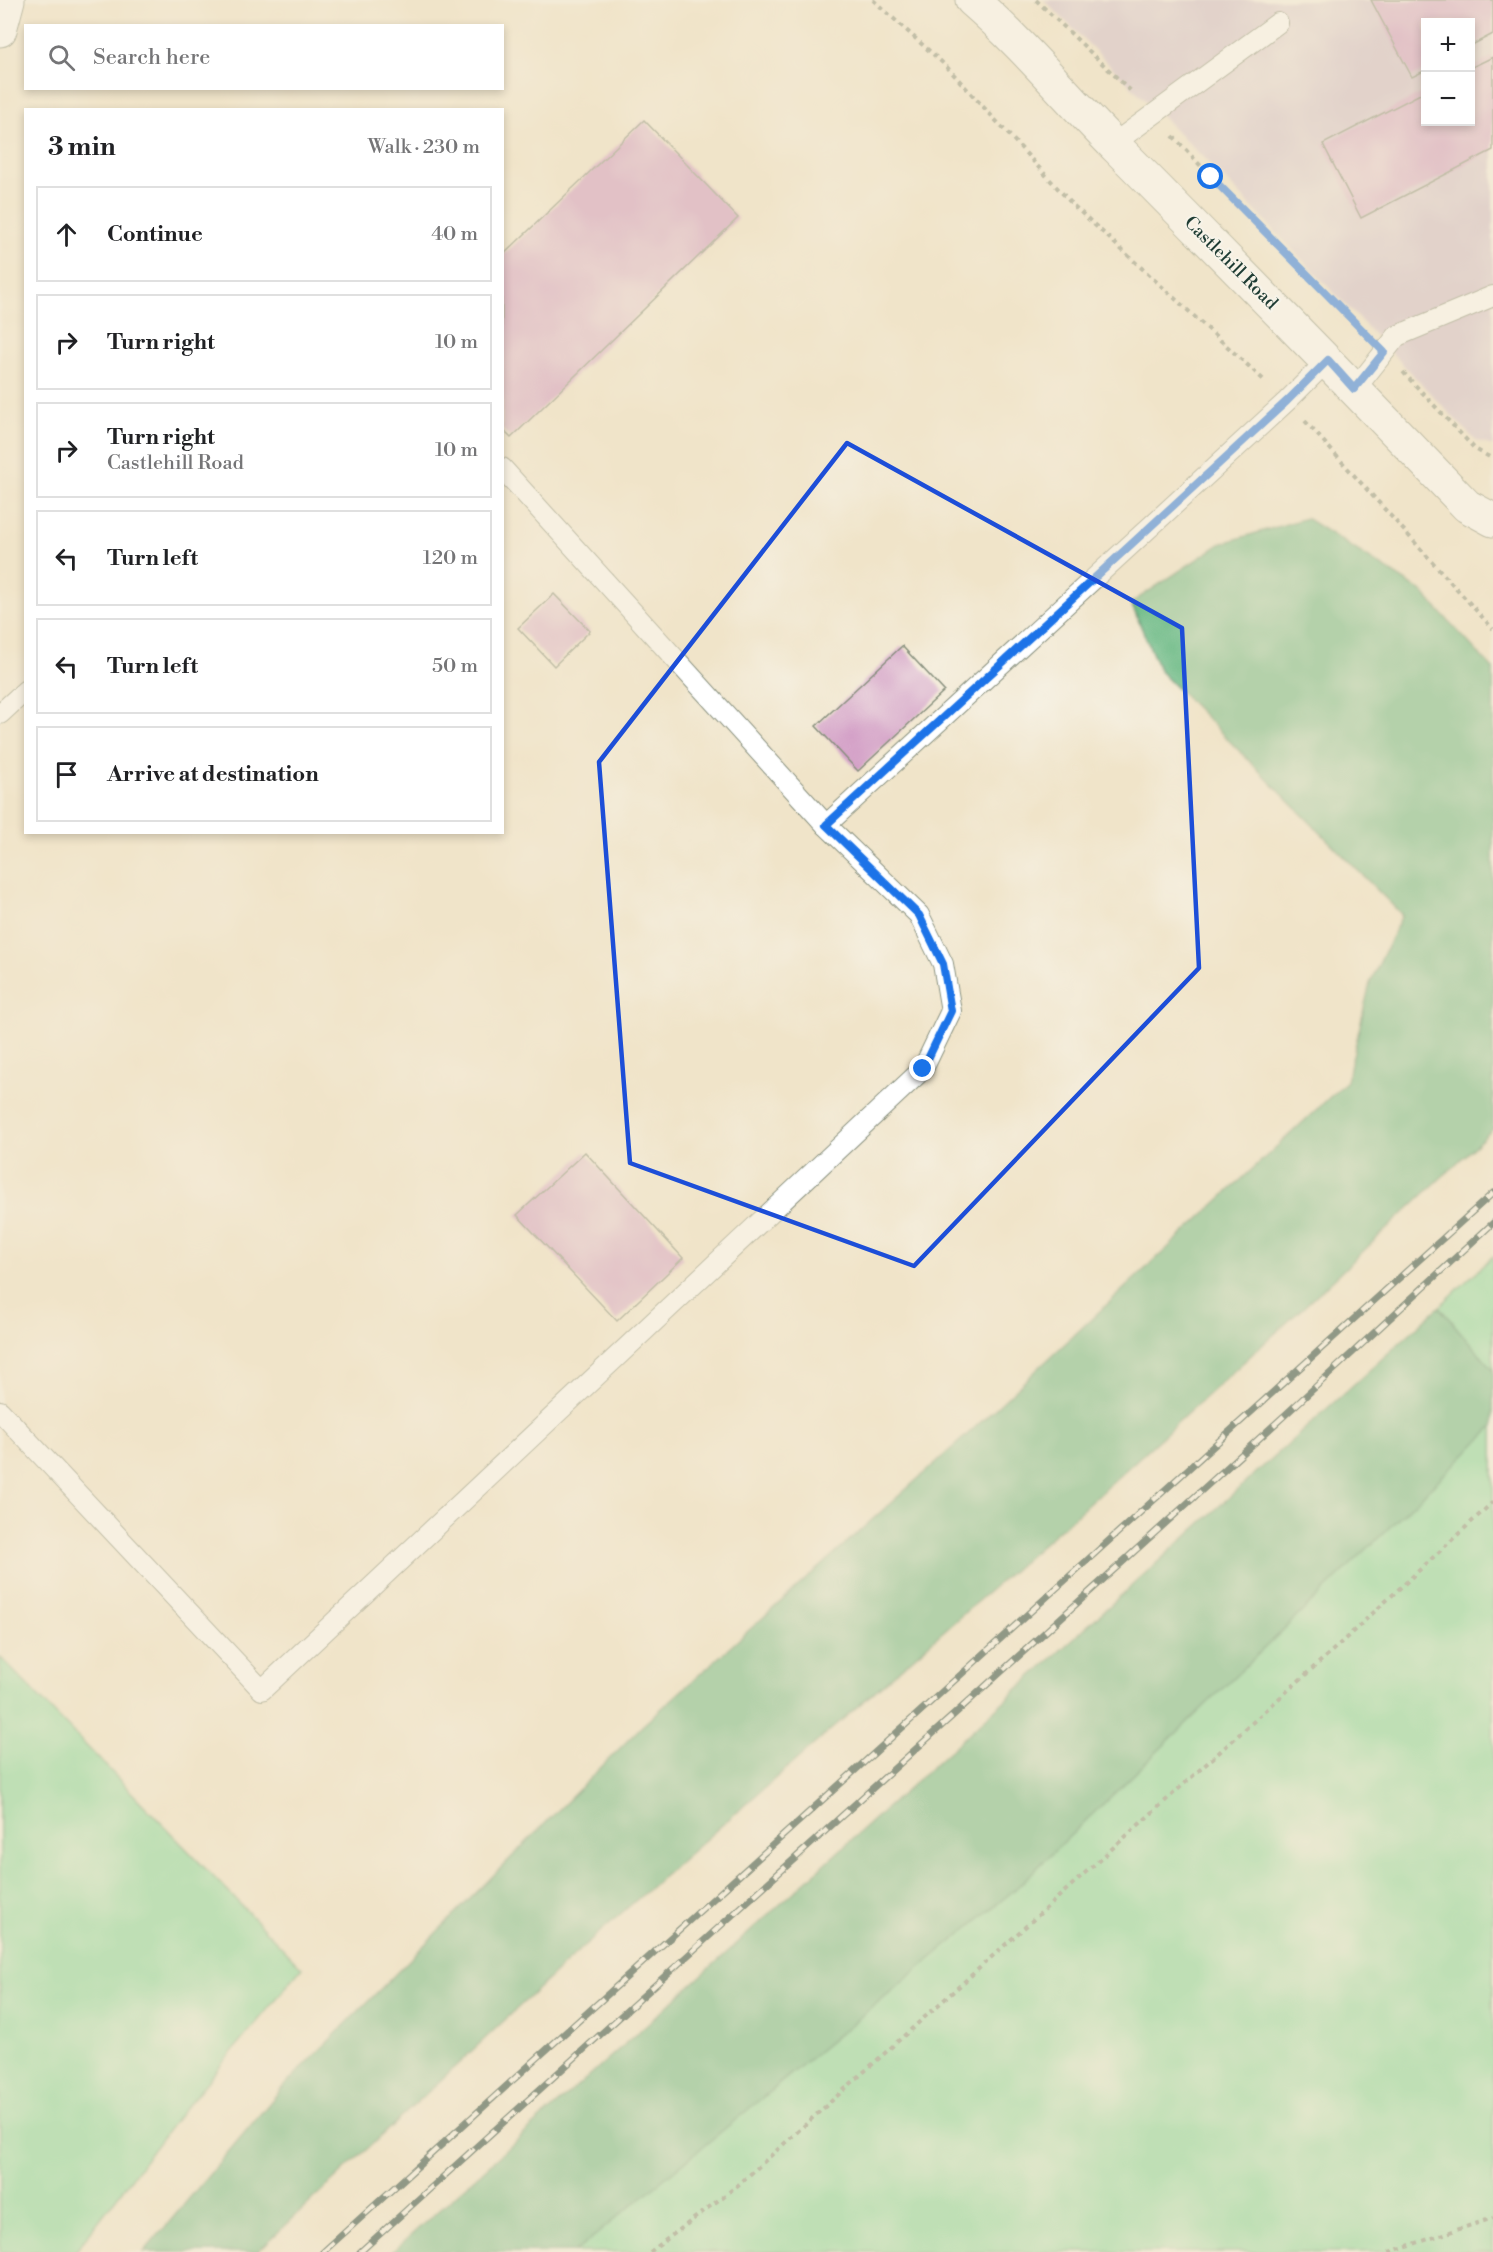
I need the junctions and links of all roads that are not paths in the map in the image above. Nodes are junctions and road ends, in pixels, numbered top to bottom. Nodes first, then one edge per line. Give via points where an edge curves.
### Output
1 (8, 0) edge
2 (972, 0) edge
3 (1278, 23) dead end
4 (0, 30) edge
5 (1113, 144) junction
6 (1493, 296) edge
7 (1328, 360) junction
8 (1354, 389) junction
9 (504, 470) edge
10 (1493, 520) edge
11 (24, 692) edge
12 (0, 714) edge
13 (826, 825) junction
14 (0, 1411) edge

1 - 4 main road
2 - 5 main road, Castlehill Road via 1008,31
3 - 5 lane
5 - 7 main road, Castlehill Road
6 - 8 lane via 1396,336
7 - 8 main road, Castlehill Road
7 - 13 lane
8 - 10 main road, Castlehill Road via 1467,506
9 - 13 lane
11 - 12 lane
13 - 14 lane via 919,915 943,964 951,1011 923,1069 262,1690

